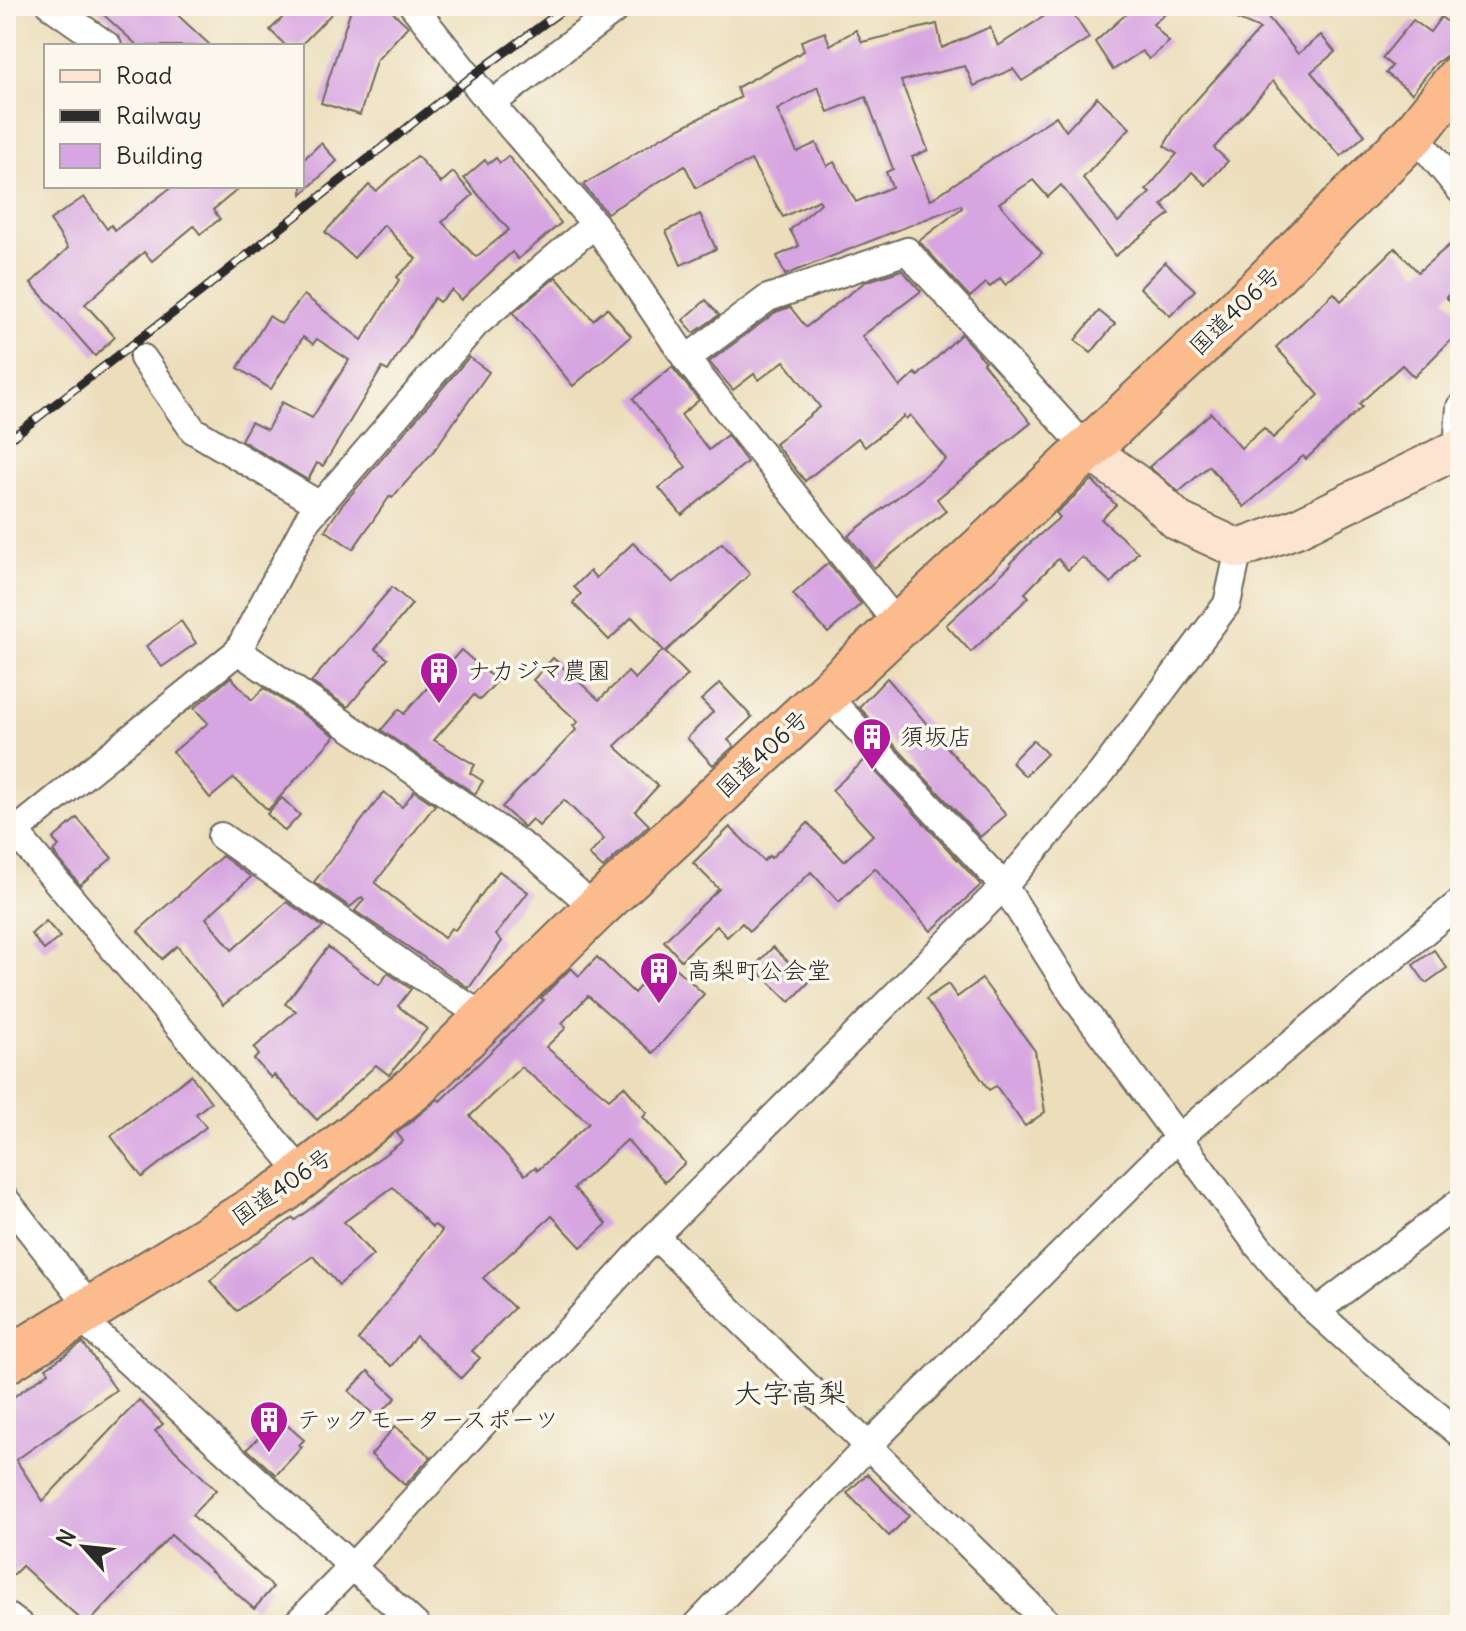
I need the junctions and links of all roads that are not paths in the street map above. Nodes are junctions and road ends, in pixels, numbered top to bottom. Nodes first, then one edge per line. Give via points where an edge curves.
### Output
1 (51, 6) edge
2 (413, 6) edge
3 (620, 6) edge
4 (105, 44) edge
5 (1460, 76) edge
6 (491, 104) junction
7 (1414, 134) junction
8 (1460, 190) edge
9 (595, 224) junction
10 (143, 358) dead end
11 (686, 359) junction
12 (1460, 407) edge
13 (1087, 449) junction
14 (1459, 449) edge
15 (320, 505) junction
16 (1239, 549) junction
17 (899, 626) junction
18 (238, 651) junction
19 (826, 695) junction
20 (10, 836) edge
21 (221, 836) dead end
22 (1004, 886) junction
23 (1460, 902) edge
24 (596, 909) junction
25 (486, 1018) junction
26 (1178, 1138) junction
27 (304, 1175) junction
28 (6, 1200) edge
29 (1460, 1202) edge
30 (655, 1236) junction
31 (1317, 1311) junction
32 (85, 1313) junction
33 (6, 1361) edge
34 (1460, 1434) edge
35 (869, 1445) junction
36 (353, 1566) junction
37 (6, 1615) edge
38 (20, 1625) edge
39 (295, 1625) edge
40 (416, 1625) edge
41 (697, 1625) edge
42 (1050, 1625) edge

1 - 4 street
2 - 6 street
3 - 6 street
5 - 7 highway, 国道406号
6 - 9 street
7 - 8 street
7 - 13 highway, 国道406号 via 1256,292
9 - 11 street
9 - 15 street via 476,324
10 - 15 street via 193,430
11 - 13 street via 768,298 907,251
11 - 17 street
12 - 14 street
13 - 16 street via 1178,521
13 - 17 highway, 国道406号
14 - 16 street via 1297,528
15 - 18 street
16 - 22 street via 1227,604 1102,772
17 - 19 highway, 国道406号
18 - 20 street
18 - 24 street via 526,848
19 - 22 street
19 - 24 highway, 国道406号
20 - 27 street
21 - 25 street
22 - 26 street via 1073,995
22 - 30 street
23 - 26 street
24 - 25 highway, 国道406号
25 - 27 highway, 国道406号 via 414,1088
26 - 31 street via 1258,1246
26 - 35 street
27 - 32 highway, 国道406号
28 - 32 street
29 - 31 street
30 - 35 street
30 - 36 street
31 - 34 street
32 - 33 highway, 国道406号
32 - 36 street
35 - 41 street
35 - 42 street
36 - 39 street
36 - 40 street
37 - 38 street

